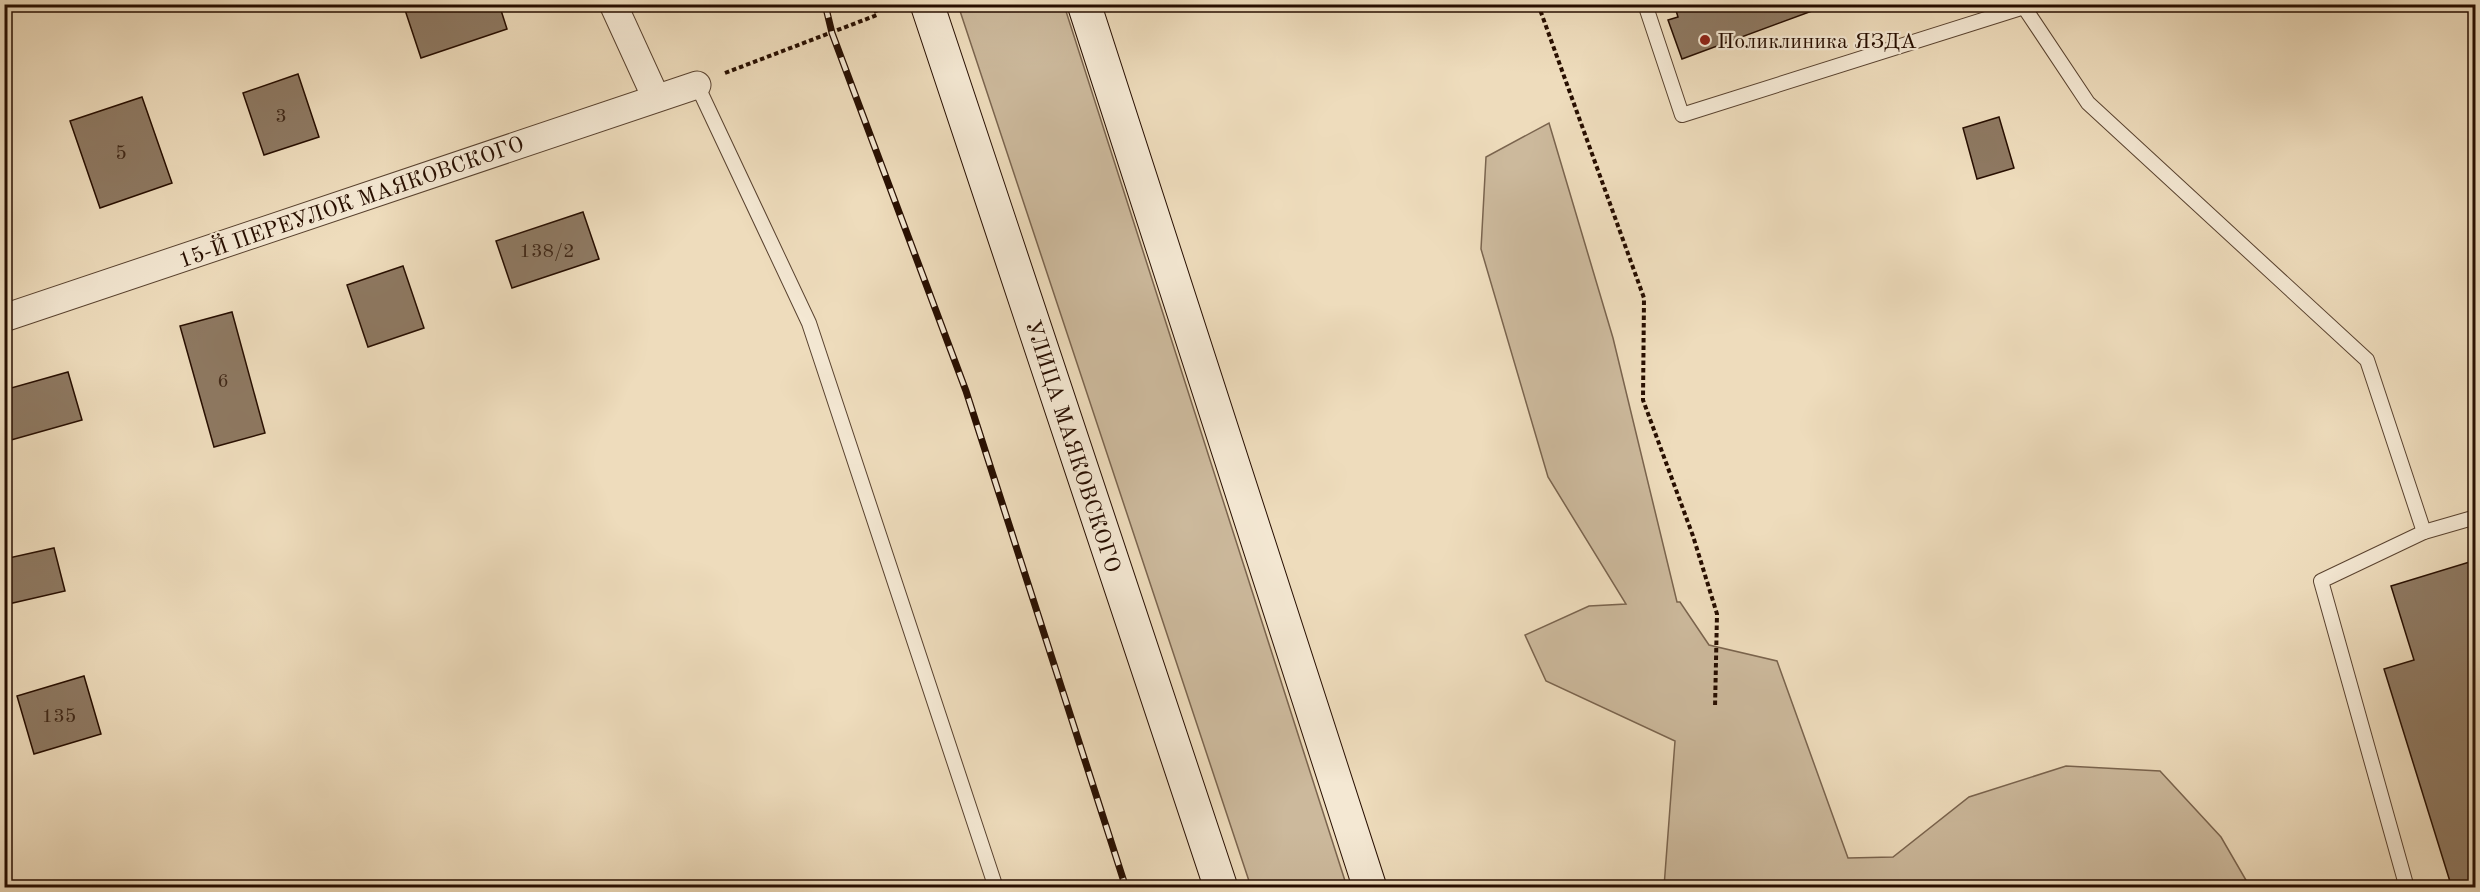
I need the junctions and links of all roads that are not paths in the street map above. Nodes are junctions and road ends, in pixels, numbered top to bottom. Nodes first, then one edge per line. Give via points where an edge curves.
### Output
1 (613, 4) edge
2 (927, 4) edge
3 (1084, 4) edge
4 (1645, 4) edge
5 (2024, 6) edge
6 (697, 84) joint
7 (656, 98) junction
8 (4, 318) edge
9 (2475, 517) edge
10 (2424, 532) junction
11 (996, 888) edge
12 (1221, 888) edge
13 (1370, 888) edge
14 (2406, 888) edge

1 - 7 street
2 - 12 main road, УЛИЦА МАЯКОВСКОГО
3 - 13 main road
4 - 5 lane via 1682,115
5 - 10 lane via 2088,103 2367,360
6 - 7 street, 15-Й ПЕРЕУЛОК МАЯКОВСКОГО
6 - 11 lane via 809,323
7 - 8 street, 15-Й ПЕРЕУЛОК МАЯКОВСКОГО
9 - 10 lane
10 - 14 lane via 2321,581

